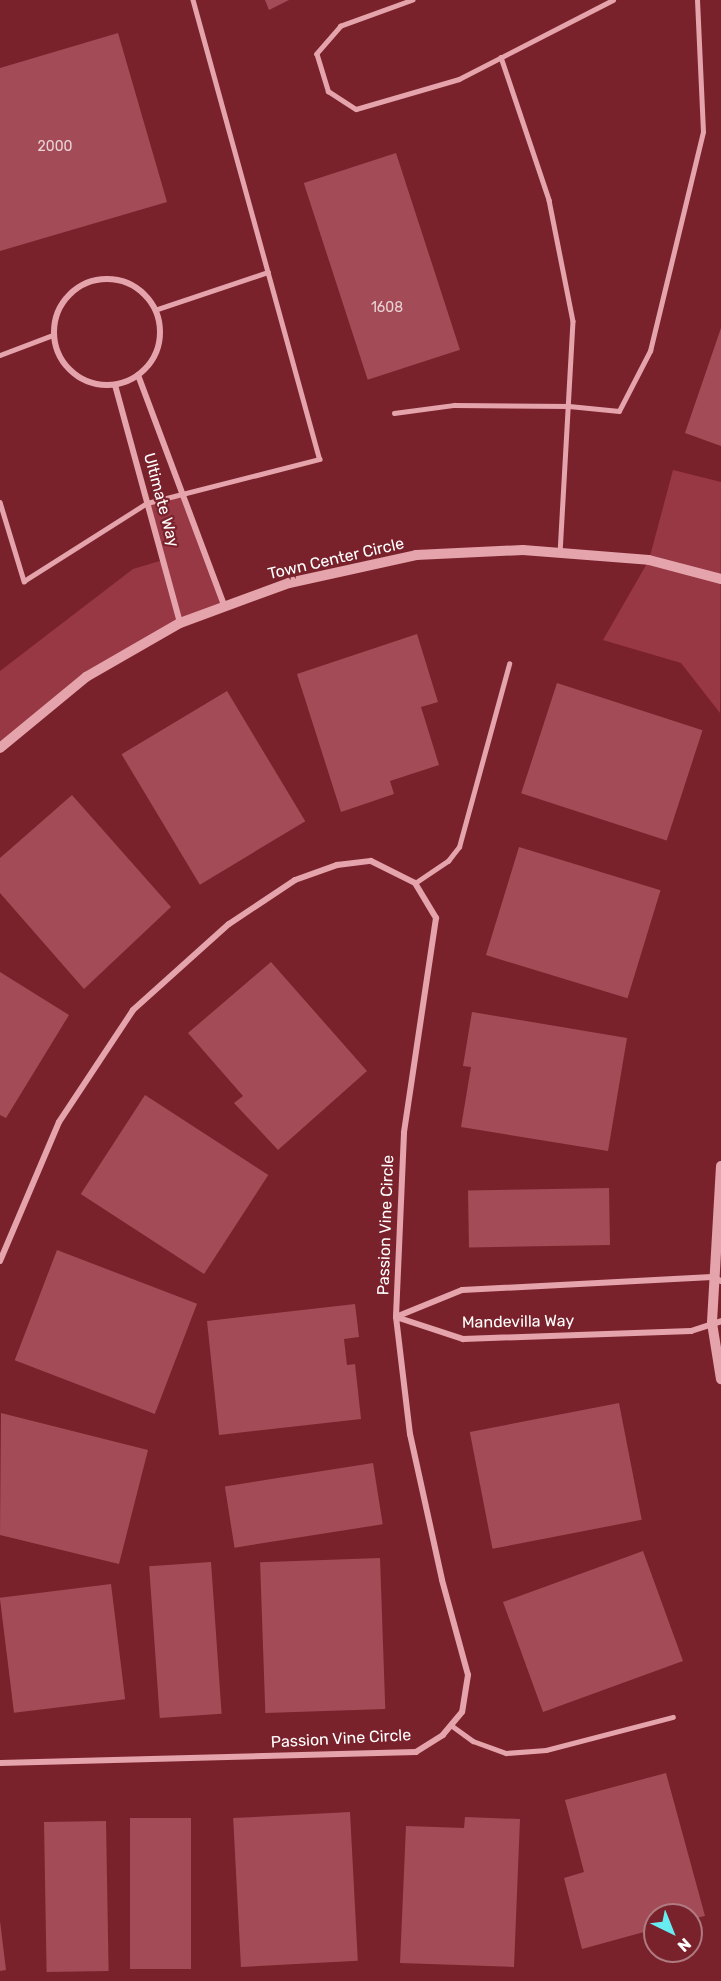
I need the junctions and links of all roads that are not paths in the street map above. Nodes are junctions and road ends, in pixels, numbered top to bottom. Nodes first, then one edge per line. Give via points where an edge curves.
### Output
1 (193, 0) edge
2 (413, 0) edge
3 (613, 0) edge
4 (697, 0) edge
5 (501, 57) junction
6 (268, 272) junction
7 (156, 310) junction
8 (53, 335) junction
9 (0, 355) edge
10 (138, 375) junction
11 (115, 384) junction
12 (569, 406) junction
13 (394, 413) dead end
14 (183, 493) junction
15 (0, 502) edge
16 (147, 503) junction
17 (560, 553) junction
18 (721, 579) edge
19 (224, 605) junction
20 (180, 623) junction
21 (509, 664) dead end
22 (0, 748) edge
23 (415, 883) junction
24 (721, 1166) edge
25 (0, 1261) edge
26 (717, 1279) edge
27 (396, 1317) junction
28 (717, 1322) edge
29 (721, 1379) edge
30 (673, 1717) dead end
31 (451, 1725) junction
32 (0, 1763) edge

1 - 6 lane
2 - 5 lane via 341,26 316,54 328,91 356,109 459,78
3 - 5 lane
4 - 12 lane via 703,132 650,351 619,411
5 - 12 lane via 549,200 573,321
6 - 7 lane
6 - 14 lane via 319,459
7 - 8 street via 145,294 130,284 94,280 77,287 64,300
7 - 10 street via 160,327 158,345
8 - 9 lane
8 - 11 street via 57,352 73,373 98,384
10 - 11 street
10 - 14 street, Ultimate Way
11 - 16 street, Ultimate Way
12 - 13 lane via 454,405
12 - 17 lane
14 - 16 lane
14 - 19 street, Ultimate Way
15 - 16 lane via 24,581
16 - 20 street, Ultimate Way
17 - 18 street, Town Center Circle via 649,560
17 - 19 street, Town Center Circle via 523,550 416,555 289,583
19 - 20 street, Town Center Circle
20 - 22 street, Town Center Circle via 86,677
21 - 23 lane via 459,847 448,861
23 - 25 street via 371,861 337,865 295,880 229,924 133,1010 59,1122
23 - 27 street, Passion Vine Circle via 436,918 404,1133
24 - 26 street
26 - 27 street, Mandevilla Way via 462,1290
26 - 28 street
27 - 28 street, Mandevilla Way via 462,1339 691,1331
27 - 31 street, Passion Vine Circle via 410,1434 442,1580 468,1675 462,1712
28 - 29 street
30 - 31 lane via 546,1750 506,1753 473,1741
31 - 32 street, Passion Vine Circle via 416,1752

